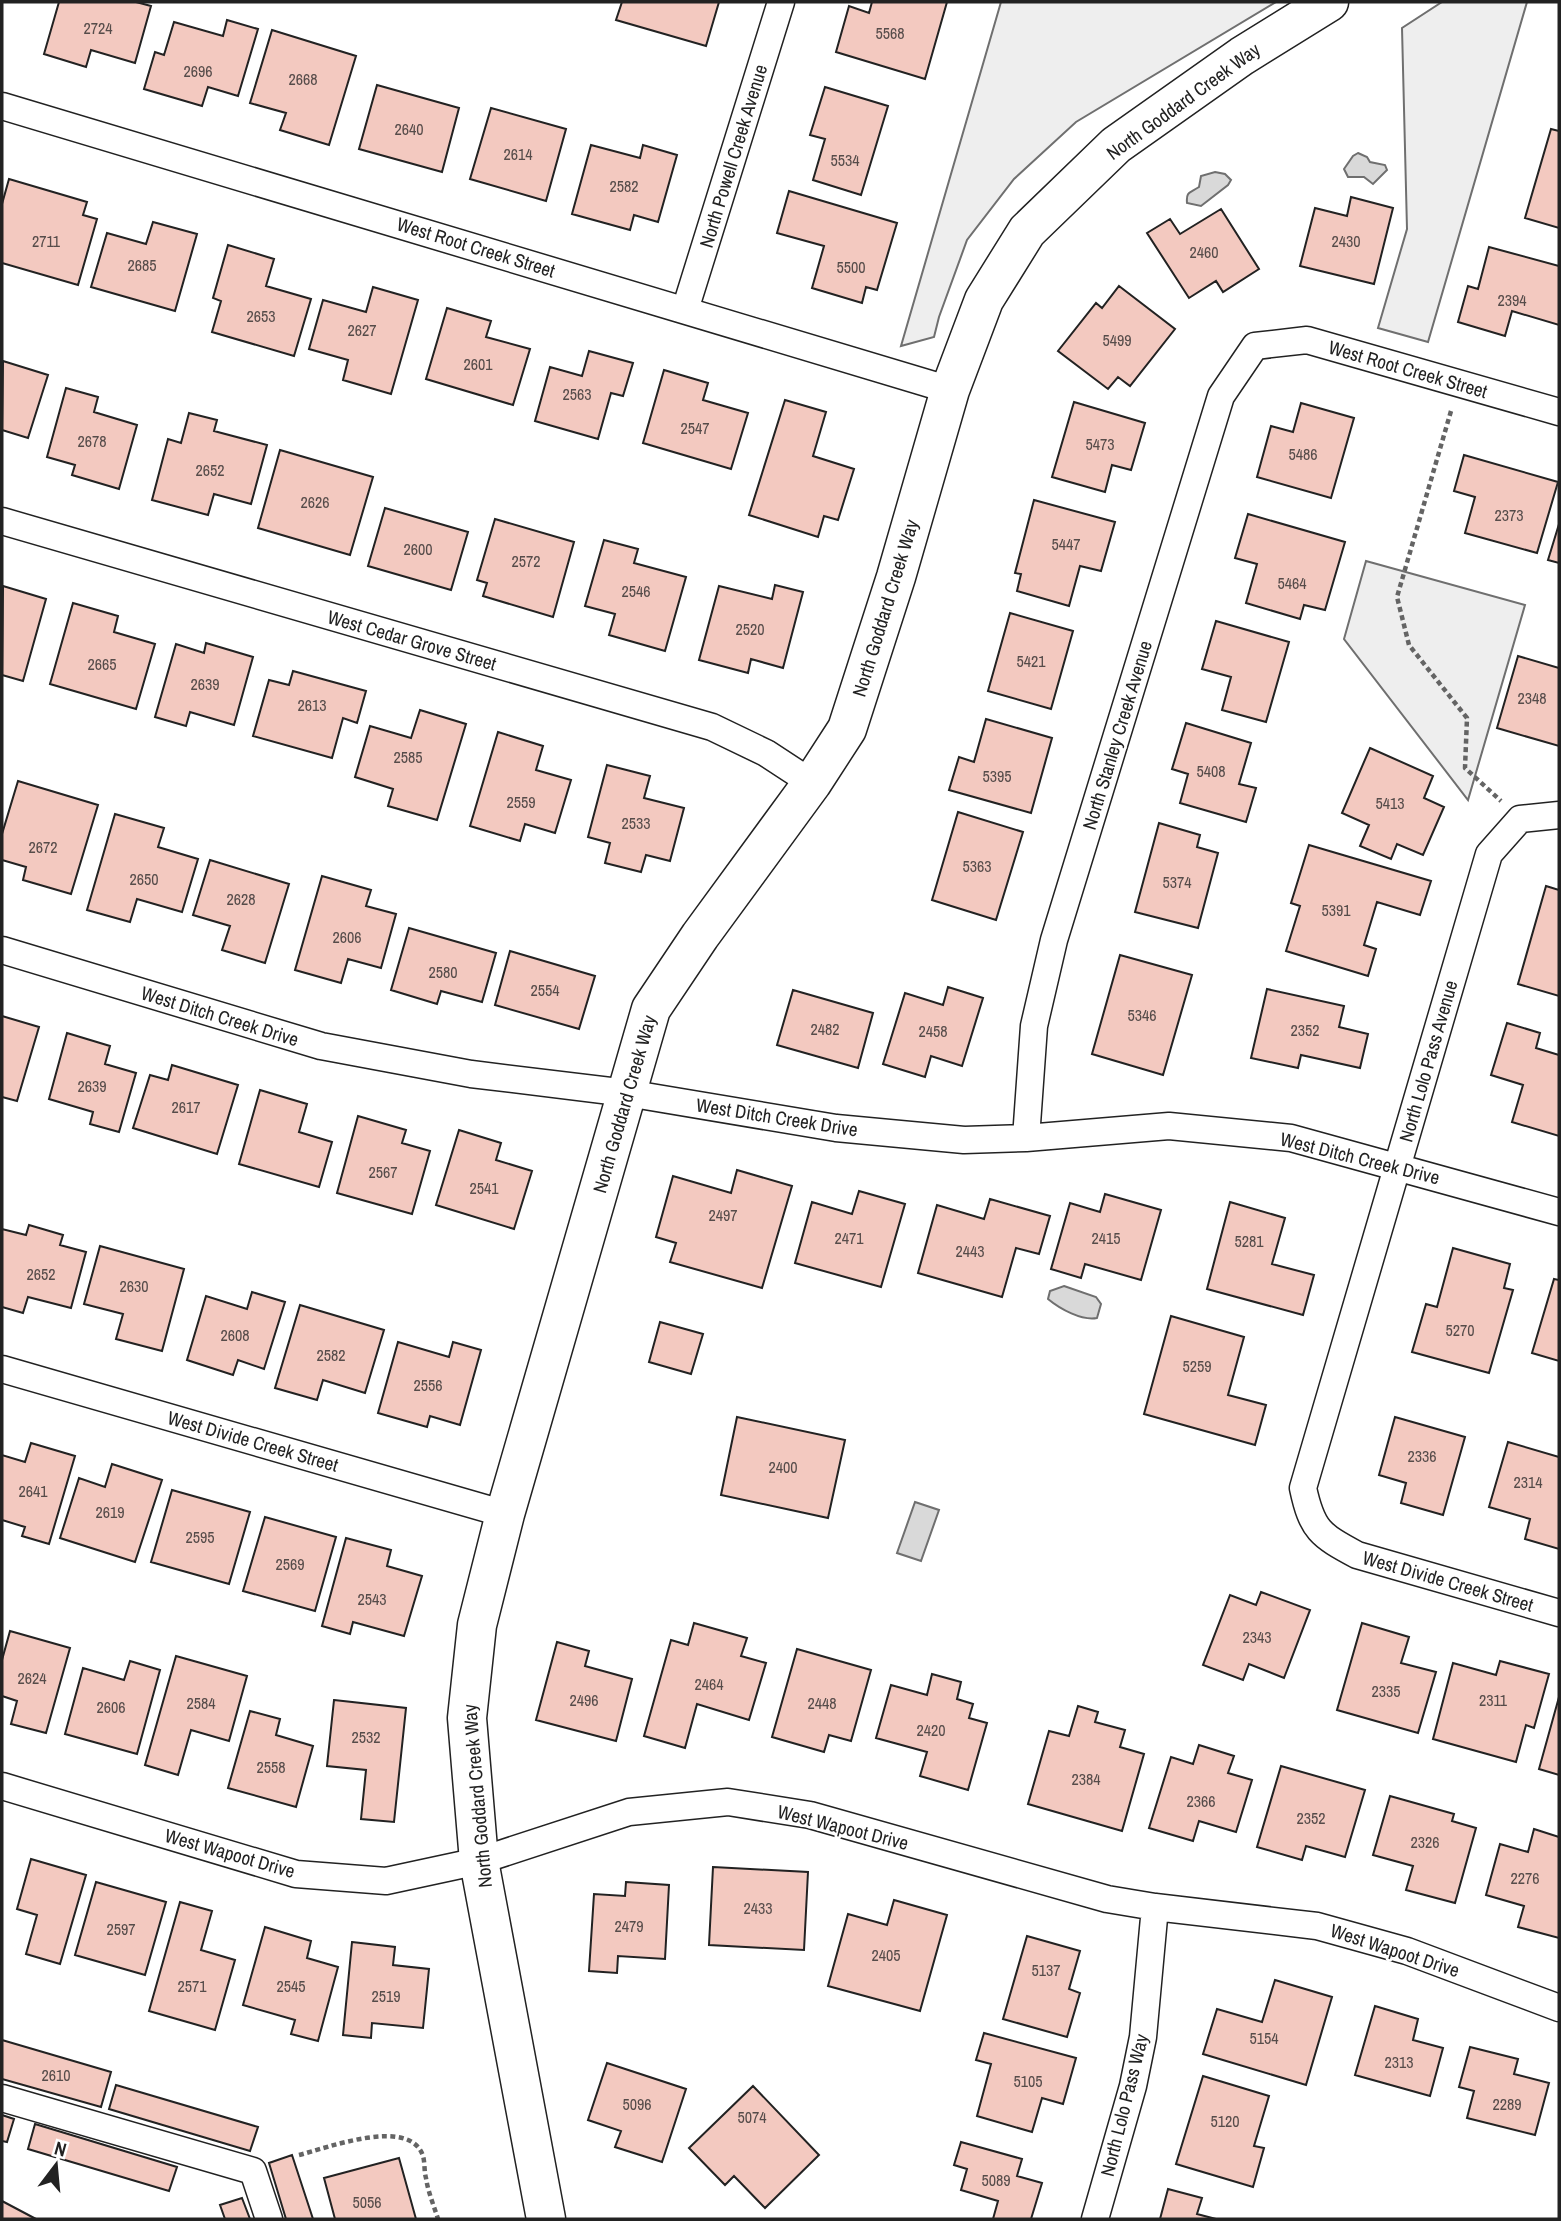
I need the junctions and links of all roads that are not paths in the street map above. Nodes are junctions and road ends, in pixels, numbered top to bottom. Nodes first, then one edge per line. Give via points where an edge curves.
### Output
1 (781, 2) edge
2 (1329, 2) edge
3 (2, 106) edge
4 (685, 310) junction
5 (1255, 346) joint
6 (950, 390) junction
7 (1559, 412) edge
8 (2, 521) edge
9 (812, 783) junction
10 (1559, 815) edge
11 (2, 950) edge
12 (627, 1093) junction
13 (1026, 1138) junction
14 (1398, 1166) junction
15 (1559, 1212) edge
16 (2, 1369) edge
17 (505, 1514) junction
18 (1309, 1516) joint
19 (1559, 1613) edge
20 (2, 1786) edge
21 (479, 1861) junction
22 (1155, 1907) junction
23 (1559, 2008) edge
24 (2, 2098) edge
25 (269, 2219) edge
26 (546, 2219) edge
27 (1095, 2219) edge

1 - 4 street, North Powell Creek Avenue
2 - 6 street, North Goddard Creek Way via 1242,56 1116,145 1027,231 984,300
3 - 4 street, West Root Creek Street
4 - 6 street, West Root Creek Street
5 - 7 street, West Root Creek Street via 1307,340
5 - 13 street, North Stanley Creek Avenue via 1221,396 1054,940 1034,1026
6 - 9 street, North Goddard Creek Way via 847,729
8 - 9 street, West Cedar Grove Street via 712,727 766,753
9 - 12 street, North Goddard Creek Way via 651,1009
10 - 14 street, North Lolo Pass Avenue via 1520,819 1489,854
11 - 12 street, West Ditch Creek Drive via 321,1046 471,1074
12 - 13 street, West Ditch Creek Drive via 836,1128 964,1140
12 - 17 street, North Goddard Creek Way
13 - 14 street, West Ditch Creek Drive via 1169,1126 1291,1138
14 - 15 street, West Ditch Creek Drive
14 - 18 street, North Lolo Pass Avenue via 1303,1488
16 - 17 street, West Divide Creek Street
17 - 21 street, North Goddard Creek Way via 477,1625 467,1718
18 - 19 street, West Divide Creek Street via 1327,1539 1357,1555
20 - 21 street, West Wapoot Drive via 296,1874 386,1881
21 - 22 street, West Wapoot Drive via 629,1812 727,1802 810,1815 1107,1899
21 - 26 street, North Goddard Creek Way
22 - 23 street, West Wapoot Drive via 1317,1926 1407,1951
22 - 27 street, North Lolo Pass Way via 1133,2086
24 - 25 street via 253,2171

